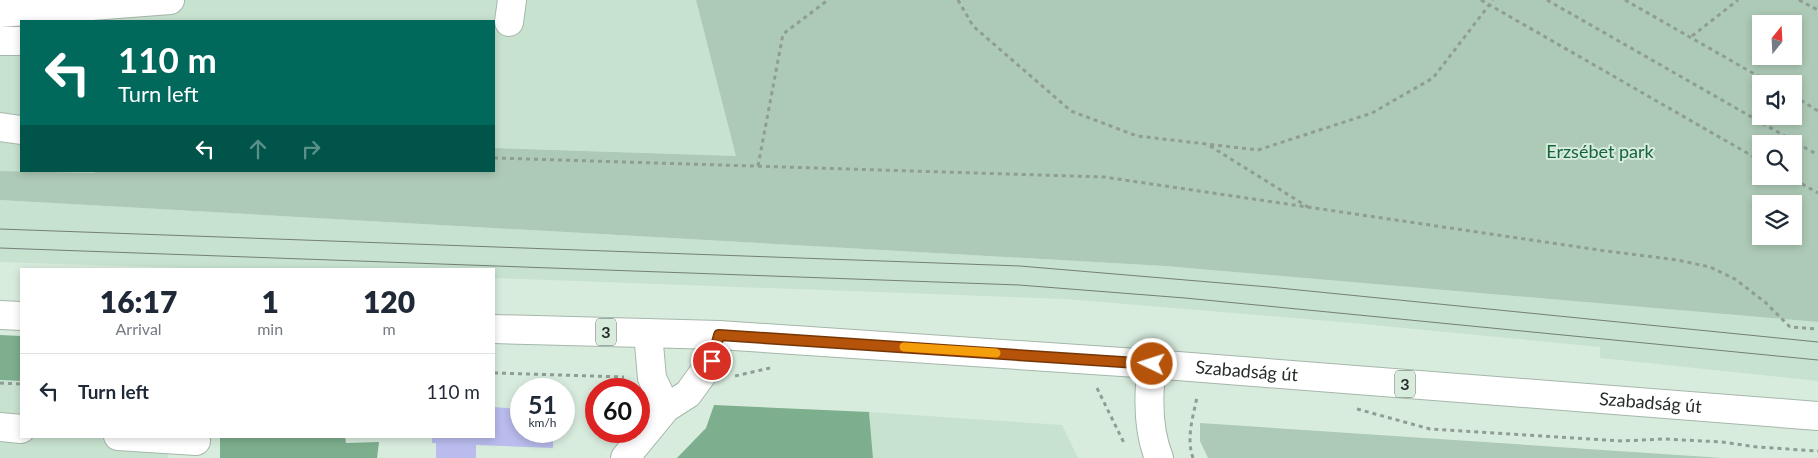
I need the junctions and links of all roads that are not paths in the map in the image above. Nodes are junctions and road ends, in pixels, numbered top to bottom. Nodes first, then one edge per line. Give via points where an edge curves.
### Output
1 (170, 0) edge
2 (0, 13) edge
3 (20, 41) edge
4 (0, 42) edge
5 (0, 127) edge
6 (20, 130) edge
7 (0, 315) edge
8 (20, 316) edge
9 (495, 329) edge
10 (648, 333) junction
11 (719, 335) junction
12 (1152, 364) junction
13 (666, 408) junction
14 (1818, 416) edge
15 (0, 427) edge
16 (20, 429) edge
17 (135, 438) edge
18 (196, 445) edge
19 (625, 458) edge
20 (1160, 458) edge

1 - 2 main road
3 - 4 main road
5 - 6 main road
7 - 8 main road
9 - 10 main road, Szabadság út / 3
10 - 11 main road, Szabadság út / 3
10 - 13 main road via 652,378
11 - 12 main road, Szabadság út / 3
11 - 13 main road via 712,361 700,378 688,394
12 - 14 main road, Szabadság út / 3
12 - 20 main road via 1148,391 1152,432
13 - 19 main road
15 - 16 main road
17 - 18 main road

